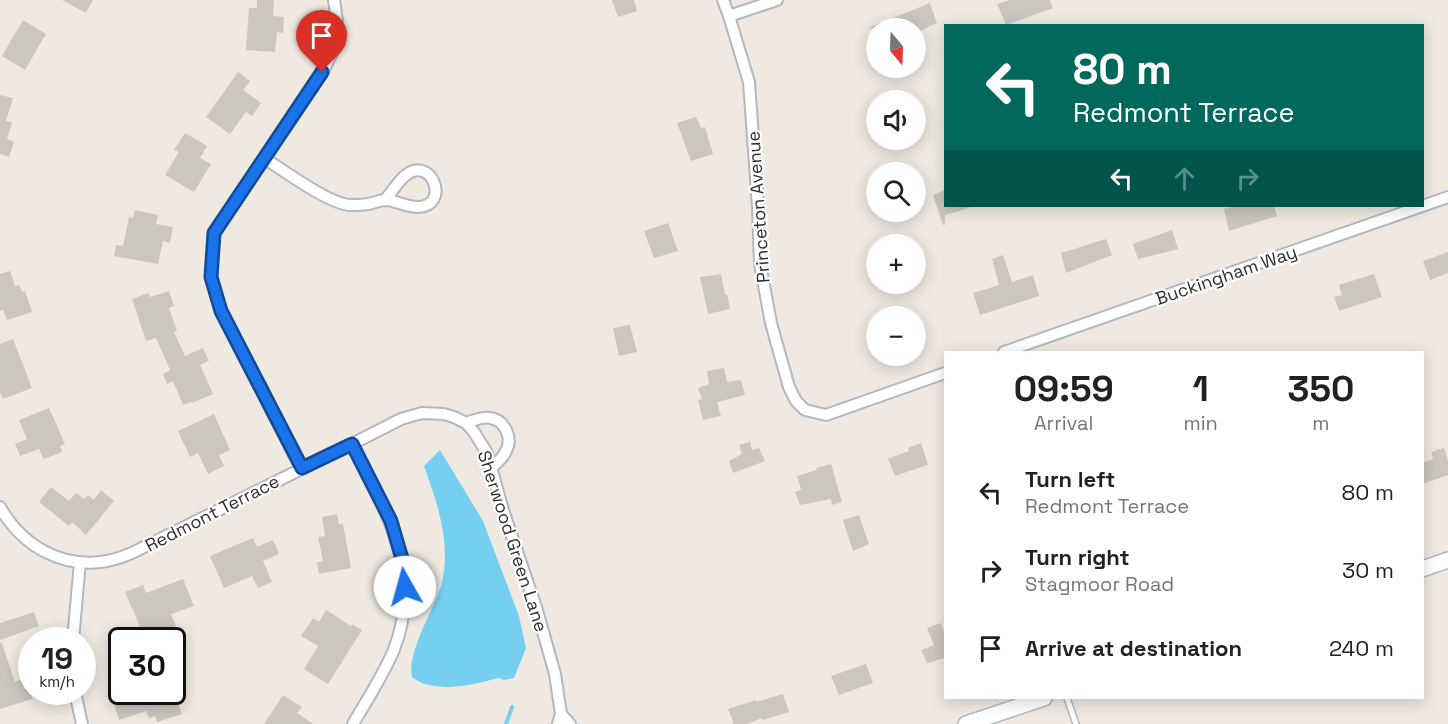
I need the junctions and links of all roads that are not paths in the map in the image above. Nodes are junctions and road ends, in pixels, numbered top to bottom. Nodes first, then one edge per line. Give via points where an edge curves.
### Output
1 (334, 0) edge
2 (723, 0) edge
3 (777, 0) edge
4 (729, 16) junction
5 (264, 158) junction
6 (1448, 197) edge
7 (385, 200) junction
8 (1424, 205) edge
9 (1419, 207) edge
10 (1007, 351) edge
11 (944, 373) edge
12 (466, 423) junction
13 (352, 444) junction
14 (302, 468) junction
15 (490, 470) junction
16 (0, 507) edge
17 (1448, 560) edge
18 (80, 562) junction
19 (1424, 568) edge
20 (74, 627) edge
21 (1041, 699) edge
22 (1067, 699) edge
23 (78, 705) edge
24 (560, 719) edge
25 (82, 724) edge
26 (353, 724) edge
27 (570, 724) edge
28 (966, 724) edge
29 (1076, 724) edge

1 - 5 street via 334,48
2 - 4 street, Princeton Avenue
3 - 4 street
4 - 11 street, Princeton Avenue via 749,81 763,283 771,323 796,401 805,410 832,413
5 - 7 street via 346,205
5 - 14 street via 214,233 211,277 221,311
6 - 8 street, Buckingham Way
7 - 7 street via 424,206 433,200 435,186 429,175 412,172 402,178
9 - 10 street, Buckingham Way
12 - 13 street via 444,414 422,413 401,419
12 - 15 street, Sherwood Green Lane via 487,453
12 - 15 street via 490,417 508,432 505,455
13 - 14 street, Redmont Terrace
13 - 26 street via 391,521 403,562 405,587 405,609 393,651
14 - 18 street, Redmont Terrace via 122,557
15 - 24 street, Sherwood Green Lane via 555,674
16 - 18 street, Redmont Terrace via 14,529 31,544 54,556
17 - 19 street
18 - 20 street
21 - 28 street
22 - 29 lane
23 - 25 street
24 - 27 street, Sherwood Green Lane

